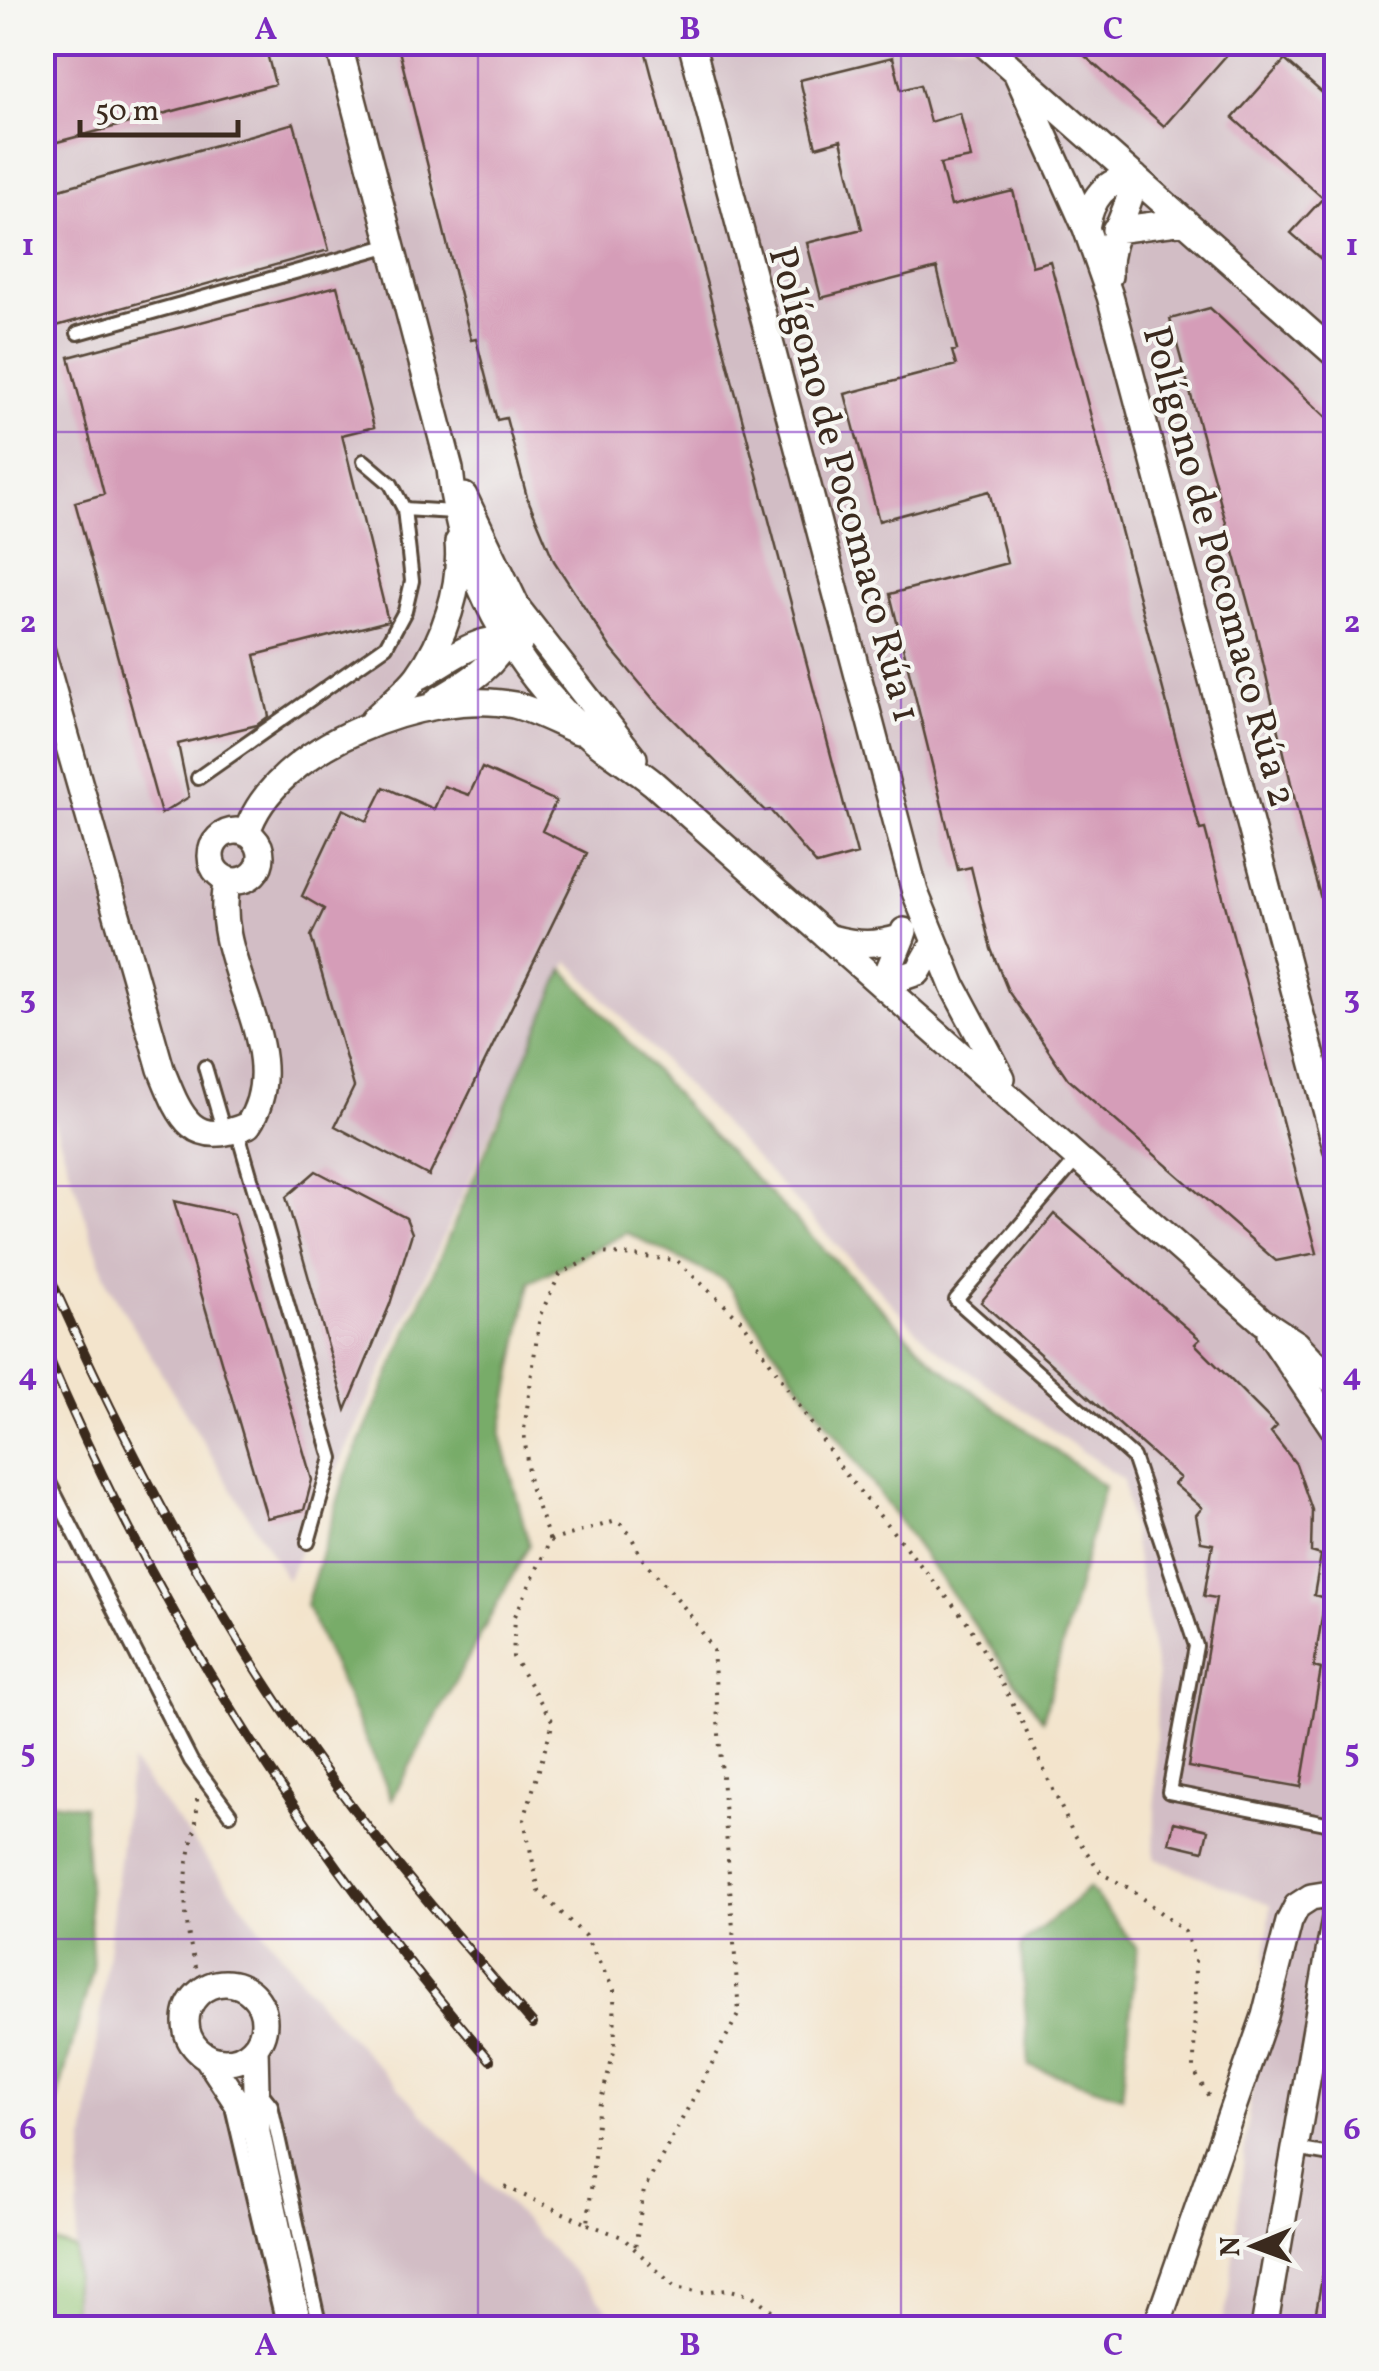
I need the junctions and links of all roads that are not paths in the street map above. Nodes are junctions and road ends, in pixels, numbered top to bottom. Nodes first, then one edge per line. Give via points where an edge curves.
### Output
1 (338, 42) edge
2 (691, 42) edge
3 (982, 42) edge
4 (1016, 72) junction
5 (1136, 177) junction
6 (1186, 222) junction
7 (1086, 228) junction
8 (1115, 230) junction
9 (392, 245) junction
10 (1110, 296) junction
11 (78, 333) dead end
12 (1336, 355) edge
13 (364, 461) dead end
14 (450, 469) junction
15 (404, 509) junction
16 (454, 512) junction
17 (518, 609) junction
18 (507, 639) junction
19 (42, 652) edge
20 (418, 677) junction
21 (429, 705) junction
22 (365, 727) junction
23 (597, 727) junction
24 (198, 778) dead end
25 (247, 834) junction
26 (228, 880) junction
27 (915, 892) junction
28 (830, 938) junction
29 (902, 938) junction
30 (935, 942) junction
31 (883, 984) junction
32 (205, 1067) dead end
33 (1013, 1098) junction
34 (231, 1132) junction
35 (1336, 1146) edge
36 (1078, 1158) junction
37 (1262, 1321) junction
38 (1297, 1344) junction
39 (1336, 1354) edge
40 (1329, 1395) edge
41 (1336, 1432) edge
42 (42, 1468) edge
43 (308, 1542) dead end
44 (230, 1814) dead end
45 (1336, 1825) edge
46 (1336, 1893) edge
47 (1336, 1912) edge
48 (255, 2047) junction
49 (207, 2057) junction
50 (256, 2086) junction
51 (228, 2089) junction
52 (257, 2133) junction
53 (1295, 2149) junction
54 (1336, 2156) edge
55 (284, 2328) edge
56 (299, 2328) edge
57 (320, 2328) edge
58 (1156, 2328) edge
59 (1264, 2328) edge

1 - 9 street
2 - 27 street, Polígono de Pocomaco Rúa 1
3 - 4 street
4 - 5 street
4 - 7 street, Polígono de Pocomaco Rúa 2
5 - 6 street
5 - 7 street via 1116,179 1100,193
5 - 8 street, Polígono de Pocomaco Rúa 2
6 - 8 street
6 - 12 street
7 - 10 street, Polígono de Pocomaco Rúa 2
8 - 10 street, Polígono de Pocomaco Rúa 2
9 - 11 lane
9 - 14 street
10 - 35 street, Polígono de Pocomaco Rúa 2
13 - 15 lane via 391,484
14 - 16 street
14 - 17 street
15 - 16 lane
15 - 24 lane via 412,581 386,646
16 - 18 street
16 - 20 street via 459,556 452,600
17 - 18 street
17 - 23 street
18 - 20 street via 468,648
18 - 21 street via 502,653 467,683
18 - 23 street via 529,649
19 - 34 street via 161,1069 179,1114 199,1132
20 - 22 street
21 - 22 street
21 - 23 street via 514,705
22 - 25 street via 265,795
23 - 28 street
25 - 26 street via 260,848 260,862 254,873
25 - 26 street via 223,834 213,845 216,872
26 - 34 street via 232,952 266,1088 248,1125
27 - 29 street
27 - 30 street, Polígono de Pocomaco Rúa 1
28 - 29 street via 857,945
28 - 31 street
29 - 31 street
30 - 31 street via 918,972
30 - 33 street, Polígono de Pocomaco Rúa 1
31 - 33 street
32 - 34 lane
33 - 36 street
34 - 43 lane via 332,1458
36 - 37 street
36 - 45 lane via 956,1300 1132,1457 1196,1646 1169,1792
37 - 38 street
37 - 40 street
38 - 39 street
38 - 40 street
40 - 41 street
42 - 44 lane via 197,1770
46 - 58 street via 1311,1897 1289,1922 1265,2016
47 - 53 street
48 - 49 street via 238,2059
48 - 49 street via 264,2019 250,1992 225,1983 204,1989 186,2018 192,2044
48 - 50 street
49 - 51 street
50 - 52 street
50 - 57 lane via 270,2105
51 - 52 street
51 - 55 lane
52 - 56 street
53 - 54 lane
53 - 59 street

